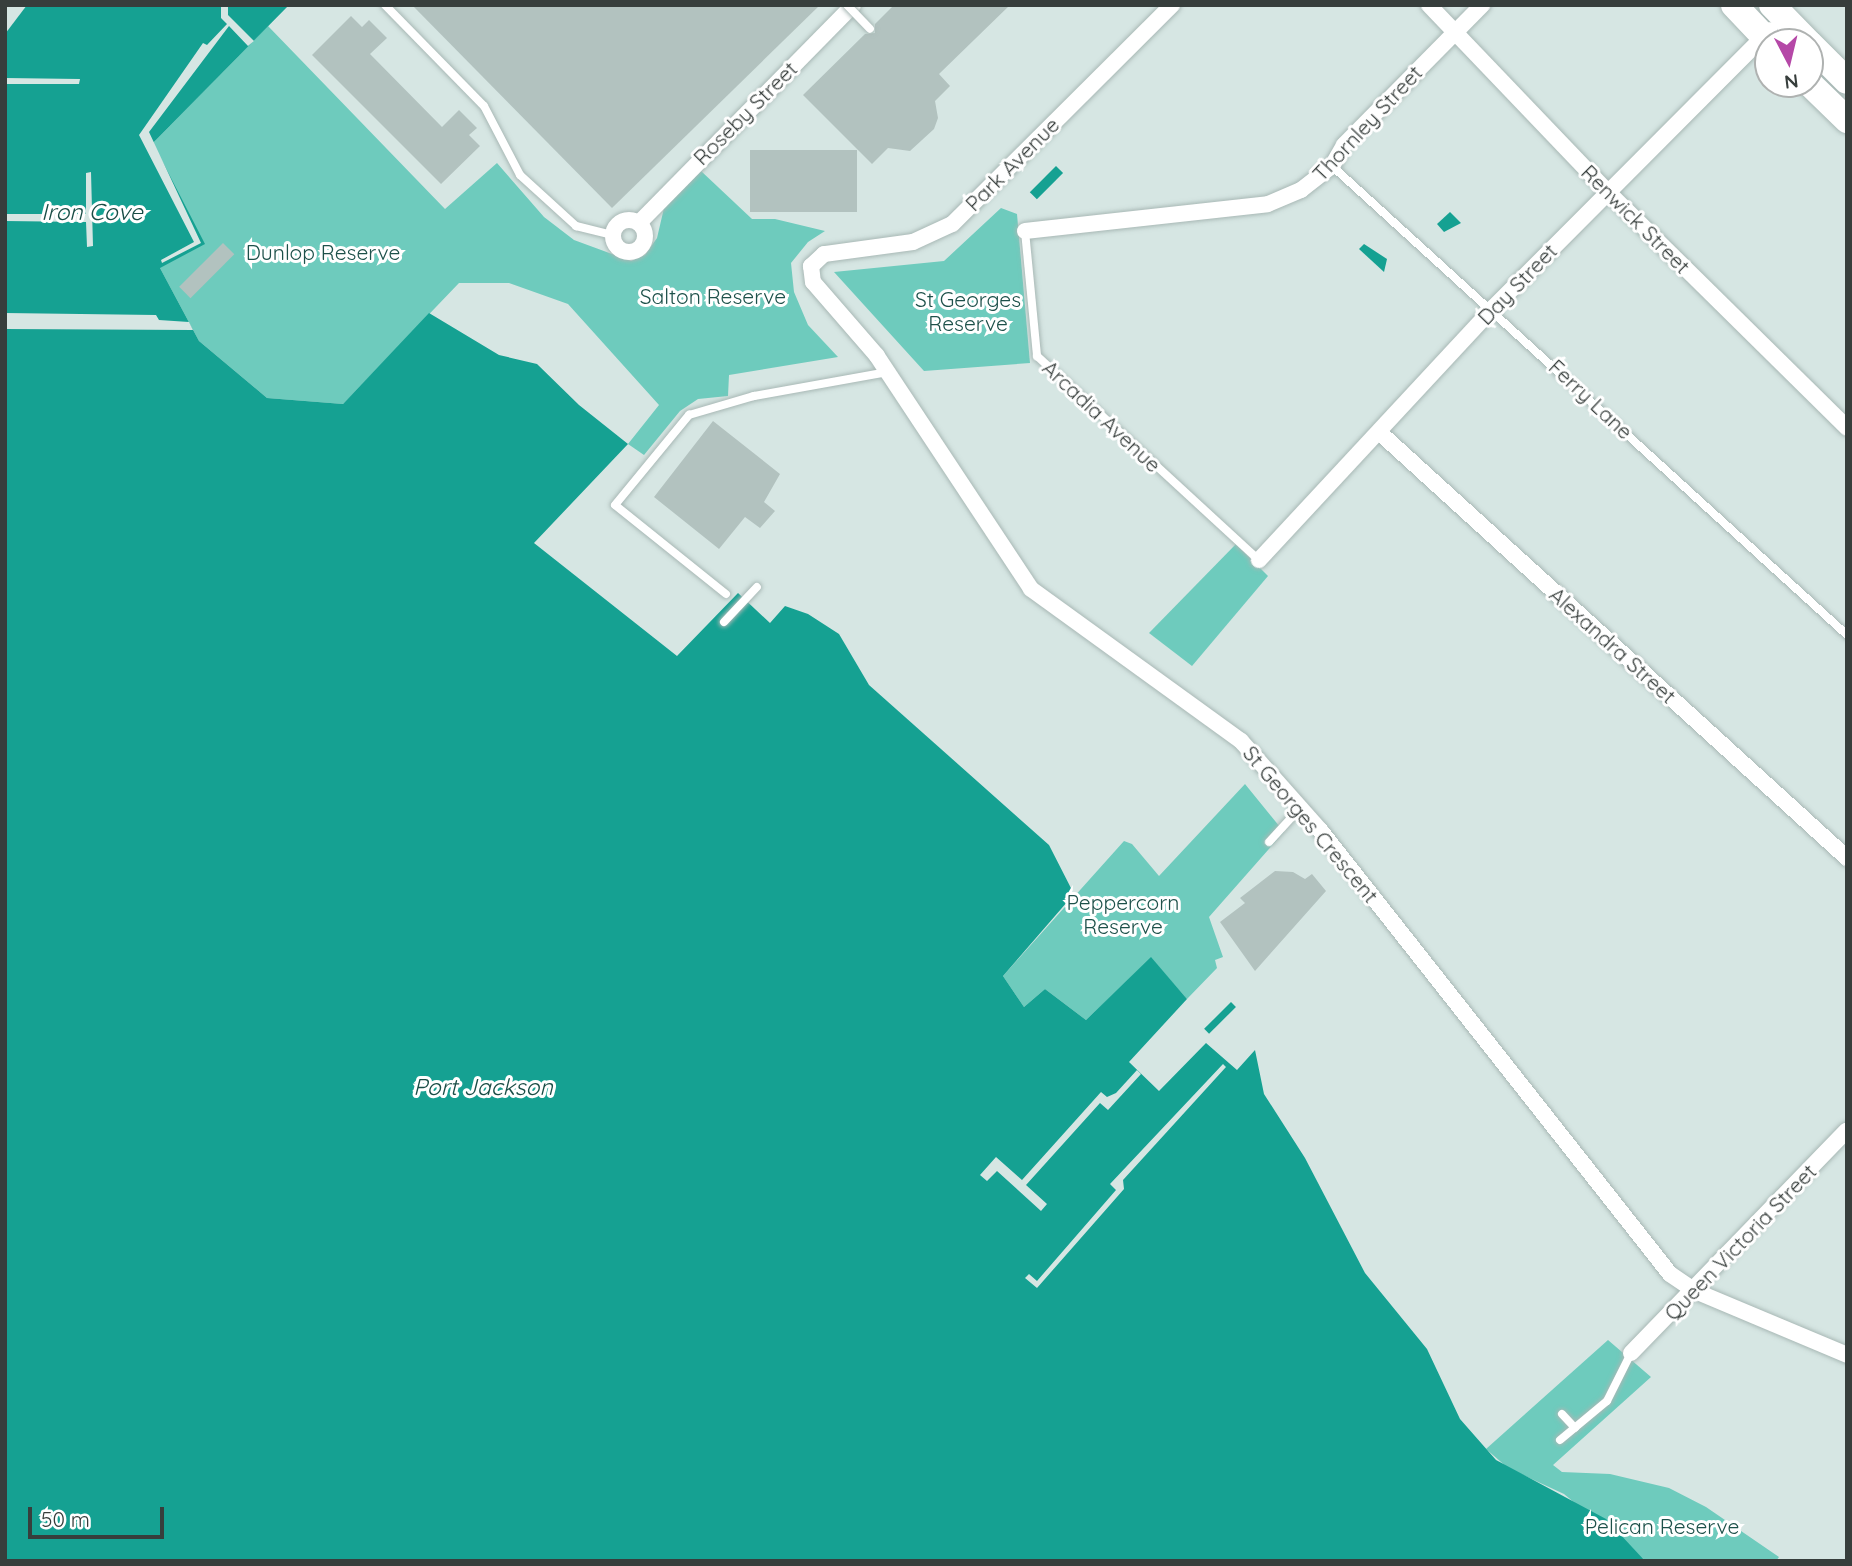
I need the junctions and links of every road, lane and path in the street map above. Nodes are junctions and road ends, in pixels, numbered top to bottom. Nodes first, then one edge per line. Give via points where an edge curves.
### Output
1 (385, 5) edge
2 (847, 5) edge
3 (853, 5) edge
4 (1172, 5) edge
5 (1429, 5) edge
6 (1482, 5) edge
7 (1734, 5) edge
8 (1777, 11) edge
9 (1756, 28) edge
10 (1770, 28) edge
11 (1794, 28) edge
12 (870, 29) dead end
13 (1452, 34) junction
14 (1754, 50) edge
15 (1824, 58) edge
16 (1847, 81) edge
17 (1824, 98) edge
18 (1847, 120) edge
19 (1332, 166) junction
20 (1607, 191) junction
21 (639, 223) junction
22 (1026, 231) joint
23 (613, 235) junction
24 (817, 257) joint
25 (1493, 309) junction
26 (888, 372) junction
27 (1847, 428) edge
28 (1380, 432) junction
29 (1259, 560) joint
30 (757, 587) dead end
31 (726, 594) dead end
32 (724, 622) dead end
33 (1847, 635) edge
34 (1301, 807) junction
35 (1269, 842) dead end
36 (1847, 858) edge
37 (1847, 1130) edge
38 (1695, 1291) junction
39 (1631, 1353) joint
40 (1847, 1355) edge
41 (1562, 1414) dead end
42 (1575, 1427) junction
43 (1560, 1440) dead end

1 - 23 lane via 485,106 520,175 576,226
2 - 12 lane, bridge
3 - 21 street, Roseby Street
4 - 24 street, Park Avenue via 952,224 927,238
5 - 13 street, Renwick Street
6 - 13 street, Thornley Street
7 - 9 highway
8 - 10 street, Day Street
8 - 11 highway
13 - 19 street, Thornley Street via 1344,145
13 - 20 street, Renwick Street
14 - 20 street, Day Street
15 - 16 highway
17 - 18 highway
19 - 22 street, Thornley Street via 1301,190 1268,204
19 - 25 lane, Ferry Lane
20 - 25 street, Day Street
20 - 27 street, Renwick Street
21 - 23 street, Roseby Street via 622,222
21 - 23 street via 645,238 635,252 620,250
22 - 29 lane, Arcadia Avenue via 1037,356
24 - 26 street, St Georges Crescent via 811,266 813,282
25 - 28 street, Day Street
25 - 33 lane, Ferry Lane
26 - 31 lane via 754,396 689,415 615,505
26 - 34 street, St Georges Crescent via 1031,589 1241,741
28 - 29 street, Day Street
28 - 36 street, Alexandra Street
30 - 32 lane
34 - 35 lane
34 - 38 street, St Georges Crescent via 1670,1274
37 - 38 street, Queen Victoria Street
38 - 39 street, Queen Victoria Street
38 - 40 street, St Georges Crescent
39 - 42 lane via 1607,1401
41 - 42 lane
42 - 43 lane

